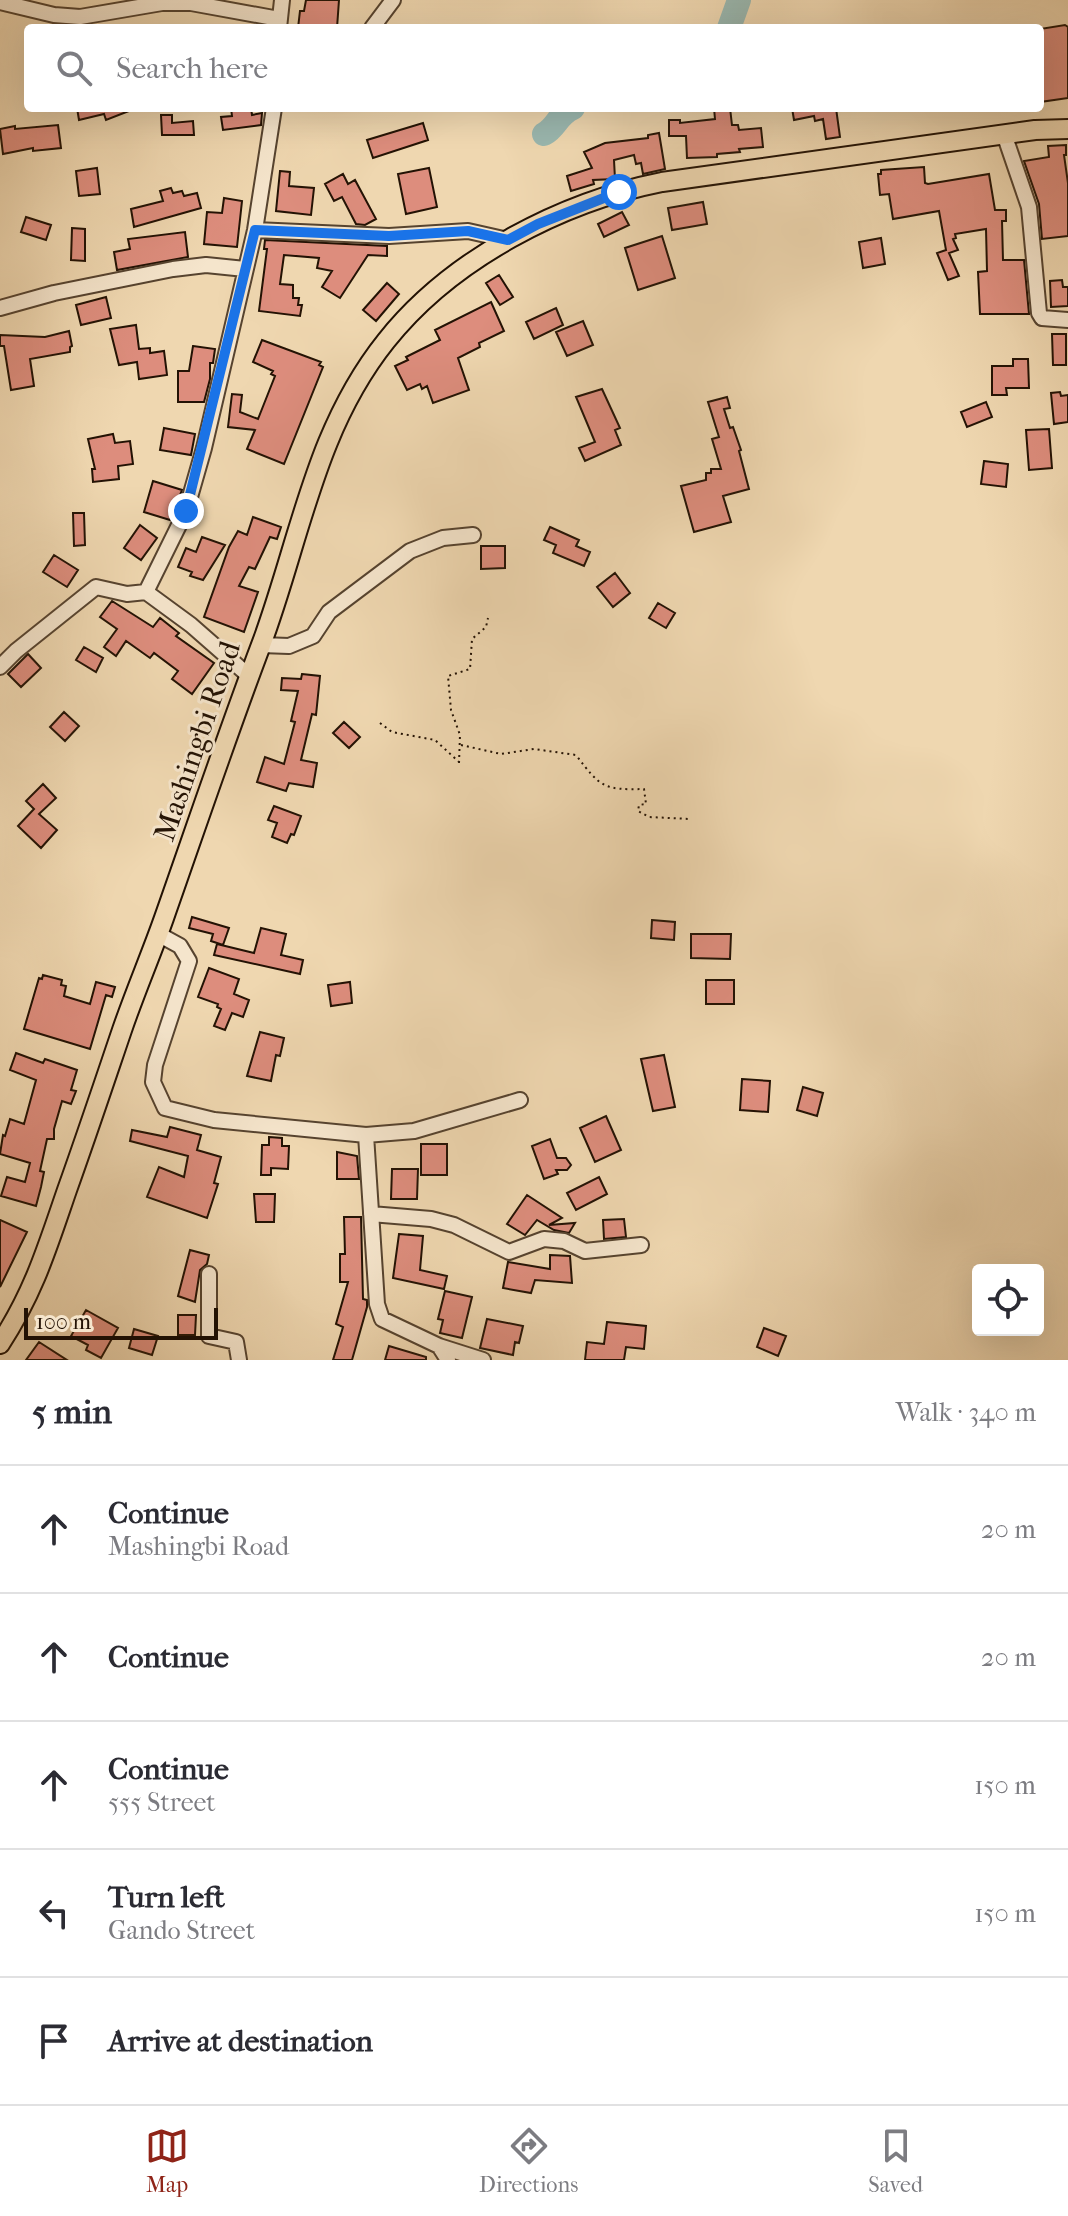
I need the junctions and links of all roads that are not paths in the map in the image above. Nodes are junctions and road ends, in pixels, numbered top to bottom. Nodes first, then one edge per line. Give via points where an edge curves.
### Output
1 (282, 0) edge
2 (393, 0) edge
3 (0, 2) edge
4 (279, 24) edge
5 (375, 24) edge
6 (273, 112) edge
7 (1068, 129) edge
8 (1004, 134) junction
9 (255, 230) junction
10 (508, 240) junction
11 (245, 269) junction
12 (0, 308) edge
13 (1068, 320) edge
14 (473, 535) dead end
15 (146, 592) junction
16 (261, 645) junction
17 (0, 667) edge
18 (248, 675) junction
19 (158, 934) junction
20 (520, 1100) dead end
21 (366, 1135) junction
22 (371, 1214) junction
23 (641, 1245) dead end
24 (209, 1274) dead end
25 (0, 1344) edge
26 (439, 1346) junction
27 (239, 1360) edge
28 (448, 1360) edge
29 (483, 1360) edge

1 - 4 street
2 - 5 street
3 - 4 street via 80,17 191,3
6 - 9 street
7 - 8 main road
8 - 10 main road, Mashingbi Road via 662,182 605,196
8 - 13 street via 1029,207 1042,318
9 - 10 street via 389,236 468,231
9 - 11 street
10 - 16 main road, Mashingbi Road via 454,277 401,324 365,373 315,470
11 - 12 street via 173,269
11 - 15 street via 186,511
14 - 16 street via 443,538 410,551 329,612 313,636 289,646
15 - 17 street via 96,587
15 - 18 street
16 - 18 main road, Mashingbi Road
18 - 19 main road, Mashingbi Road
19 - 21 street via 180,946 189,961 155,1065 153,1082 165,1108 214,1120
19 - 25 main road, Mashingbi Road via 43,1261
20 - 21 street via 414,1131
21 - 22 street
22 - 23 street via 454,1225 509,1252 544,1239 585,1251
22 - 26 street via 382,1319
24 - 27 street via 209,1336 236,1342
26 - 28 street
26 - 29 street

